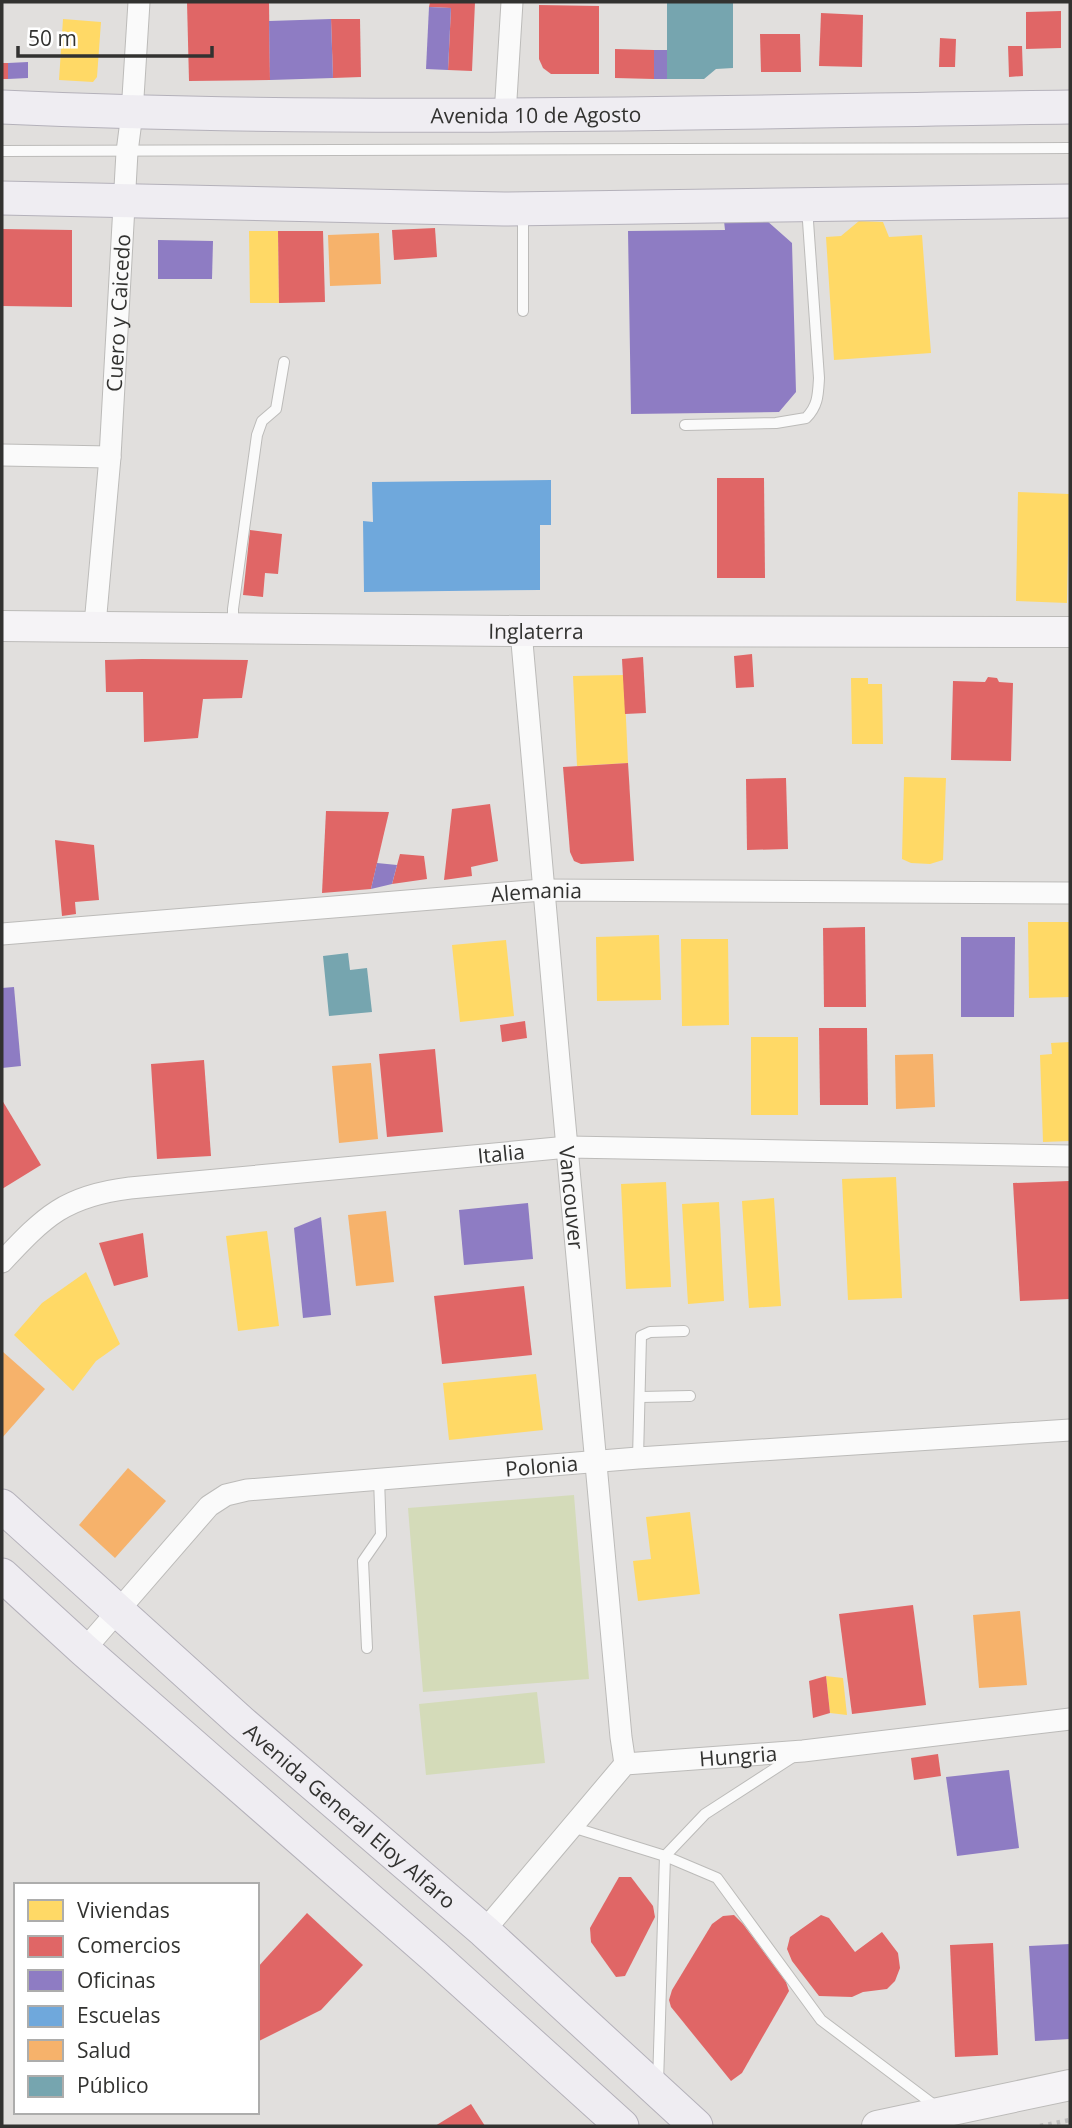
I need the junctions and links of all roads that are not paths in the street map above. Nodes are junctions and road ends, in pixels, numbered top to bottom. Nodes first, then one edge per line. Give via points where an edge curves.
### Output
1 (139, 2) edge
2 (512, 2) edge
3 (2, 107) edge
4 (1070, 107) edge
5 (132, 113) junction
6 (505, 115) junction
7 (1070, 148) edge
8 (2, 151) edge
9 (127, 152) junction
10 (2, 198) edge
11 (125, 201) junction
12 (1070, 201) edge
13 (807, 204) junction
14 (523, 208) junction
15 (523, 311) dead end
16 (284, 362) dead end
17 (685, 425) dead end
18 (2, 455) edge
19 (110, 457) junction
20 (95, 625) junction
21 (2, 626) edge
22 (233, 627) junction
23 (521, 631) junction
24 (1070, 632) edge
25 (542, 890) junction
26 (1070, 893) edge
27 (2, 934) edge
28 (568, 1147) junction
29 (1070, 1156) edge
30 (2, 1262) edge
31 (684, 1332) dead end
32 (690, 1396) dead end
33 (641, 1397) junction
34 (1070, 1430) edge
35 (638, 1458) junction
36 (597, 1461) junction
37 (379, 1479) junction
38 (2, 1506) edge
39 (2, 1575) edge
40 (118, 1611) junction
41 (367, 1648) dead end
42 (84, 1650) junction
43 (1070, 1719) edge
44 (803, 1751) junction
45 (625, 1764) junction
46 (572, 1827) junction
47 (665, 1856) junction
48 (484, 1931) junction
49 (574, 2085) junction
50 (1070, 2085) edge
51 (658, 2092) junction
52 (943, 2111) junction
53 (589, 2126) edge
54 (622, 2126) edge
55 (696, 2126) edge
56 (877, 2126) edge

1 - 5 street, Cuero y Caicedo
2 - 6 street
3 - 5 main road, Avenida 10 de Agosto
4 - 6 main road, Avenida 10 de Agosto
5 - 6 main road, Avenida 10 de Agosto
5 - 9 street, Cuero y Caicedo
7 - 9 lane
8 - 9 lane
9 - 11 street, Cuero y Caicedo
10 - 11 main road
11 - 14 main road
11 - 19 street, Cuero y Caicedo
12 - 13 main road
13 - 14 main road
13 - 17 lane via 819,379 815,409 806,418 786,421
14 - 15 lane
16 - 22 lane via 276,409 262,421 257,435
18 - 19 street
19 - 20 street, Cuero y Caicedo
20 - 21 street, Inglaterra
20 - 22 street, Inglaterra
22 - 23 street, Inglaterra
23 - 24 street, Inglaterra
23 - 25 street, Vancouver
25 - 26 street, Alemania
25 - 27 street, Alemania
25 - 28 street, Vancouver
28 - 29 street, Italia
28 - 30 street, Italia via 108,1191 75,1200 53,1213
28 - 36 street, Vancouver
31 - 33 lane via 641,1336
32 - 33 lane
33 - 35 lane
34 - 35 street, Polonia
35 - 36 street, Polonia
36 - 37 street, Polonia
36 - 45 street, Vancouver
37 - 40 street, Polonia via 226,1494 209,1506
37 - 41 lane via 381,1535 363,1561
38 - 40 main road, Avenida General Eloy Alfaro
39 - 42 main road
40 - 42 street, Polonia
40 - 48 main road, Avenida General Eloy Alfaro
42 - 49 main road
43 - 44 street, Hungria
44 - 45 street, Hungria
44 - 47 lane via 705,1814
45 - 46 street
46 - 47 lane
46 - 48 street
47 - 51 lane
47 - 52 lane via 717,1878 821,2020
48 - 51 main road, Avenida General Eloy Alfaro
49 - 53 main road
49 - 54 main road
50 - 52 street
51 - 55 main road, Avenida General Eloy Alfaro
52 - 56 street

